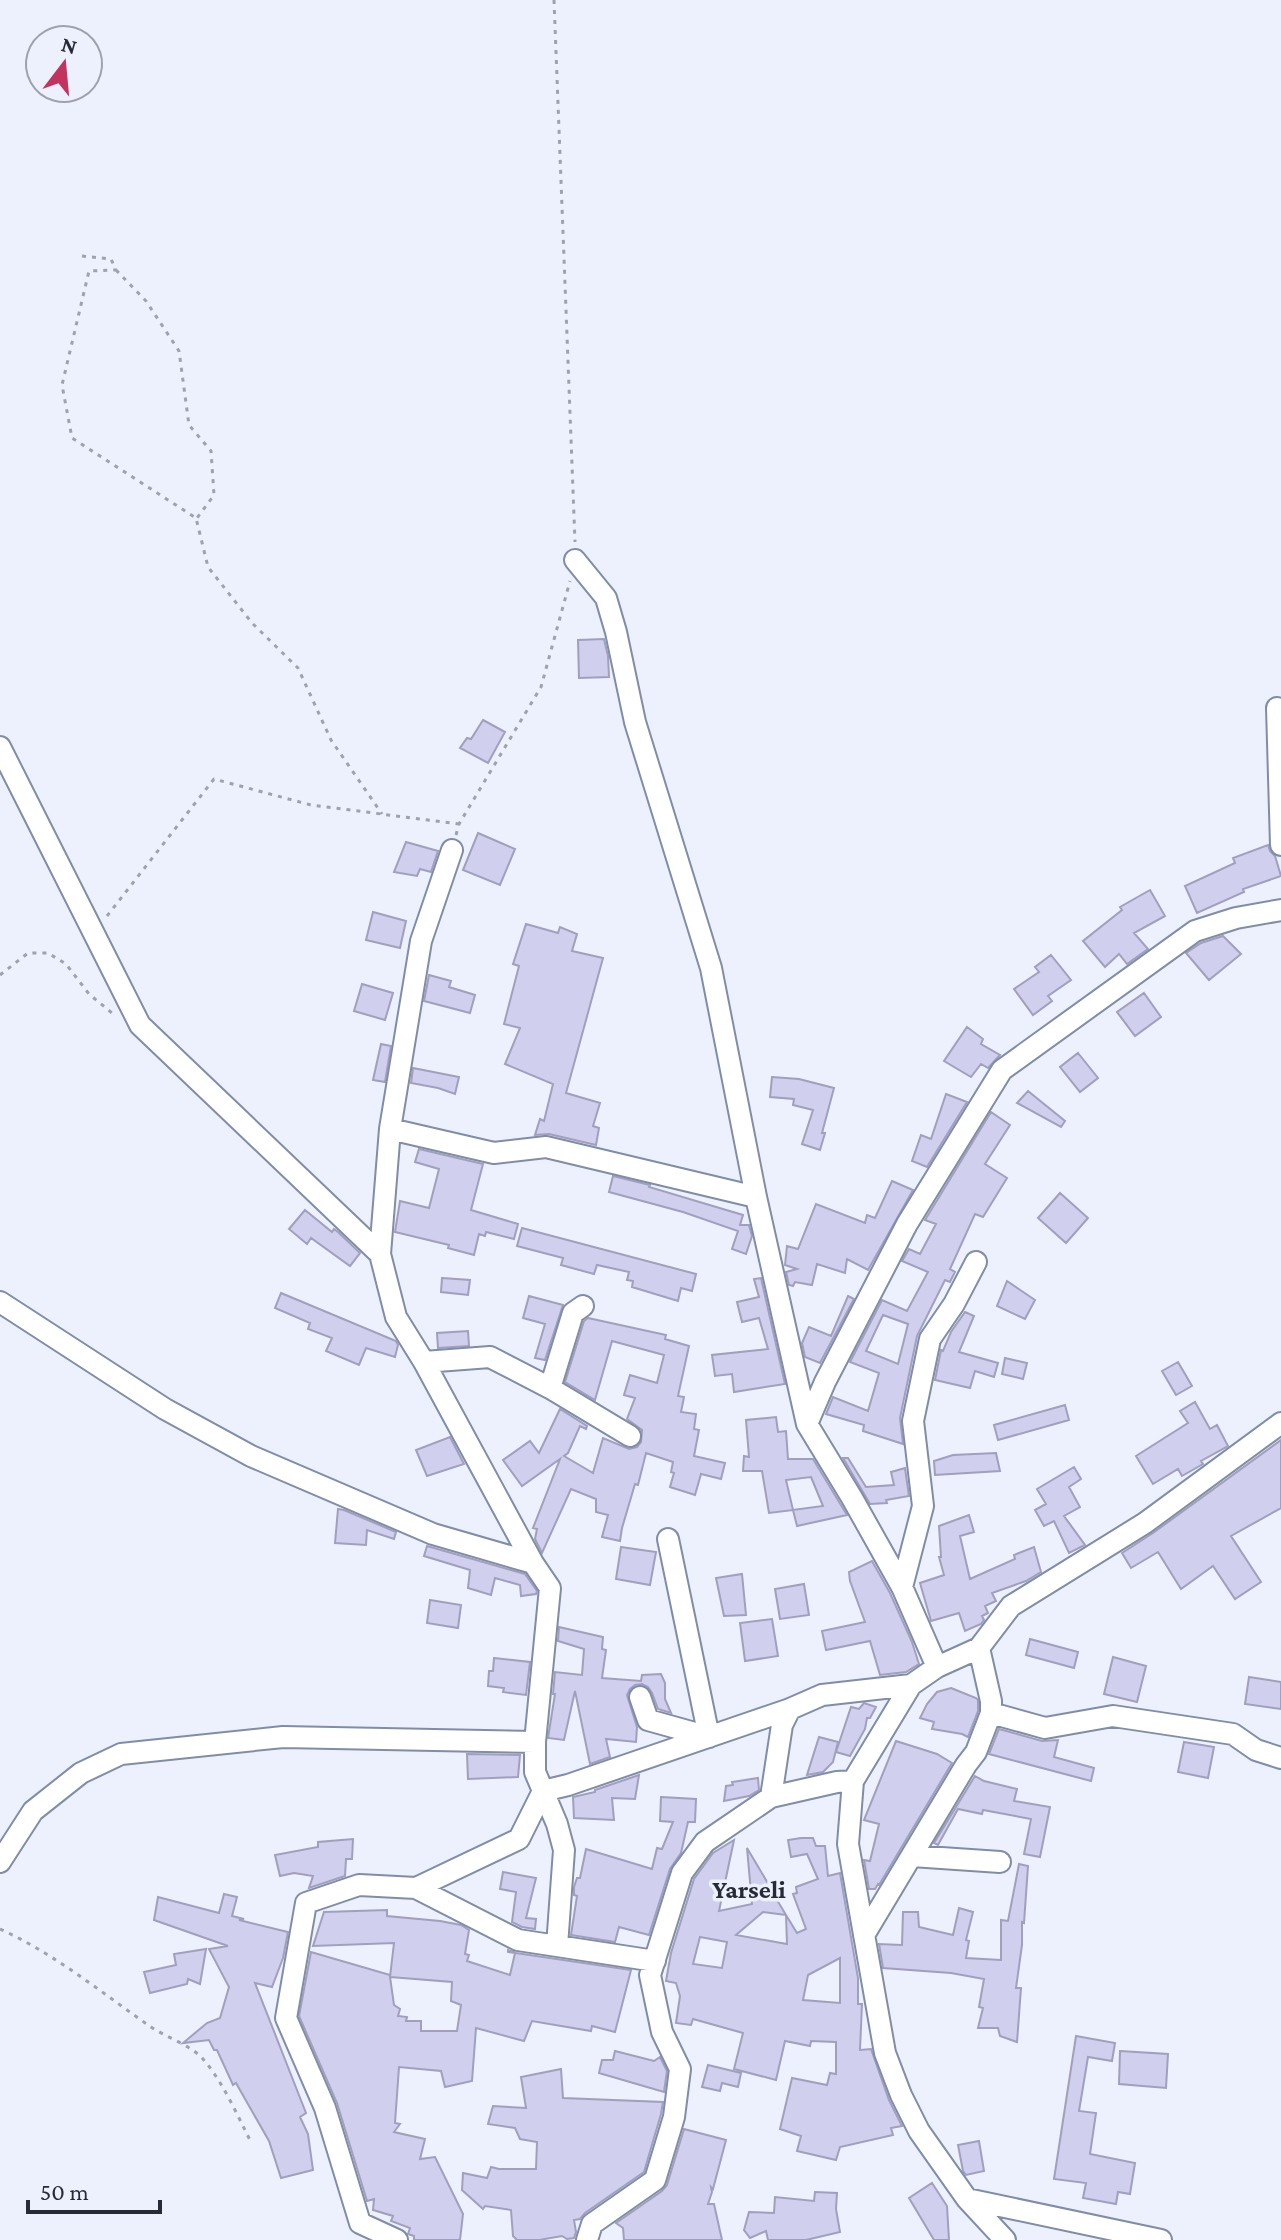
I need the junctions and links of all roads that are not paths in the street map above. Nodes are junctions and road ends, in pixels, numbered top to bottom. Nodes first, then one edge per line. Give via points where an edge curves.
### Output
1 (575, 560) road end
2 (1277, 708) dead end
3 (0, 747) edge
4 (1281, 845) edge
5 (452, 850) road end
6 (1281, 910) edge
7 (390, 1129) junction
8 (756, 1197) junction
9 (380, 1254) junction
10 (976, 1262) dead end
11 (0, 1302) edge
12 (583, 1306) dead end
13 (424, 1362) junction
14 (550, 1388) junction
15 (1281, 1423) edge
16 (807, 1424) junction
17 (630, 1436) dead end
18 (668, 1539) dead end
19 (533, 1563) junction
20 (902, 1587) junction
21 (979, 1648) junction
22 (937, 1667) junction
23 (911, 1685) junction
24 (640, 1697) dead end
25 (790, 1709) junction
26 (991, 1713) junction
27 (709, 1737) junction
28 (535, 1742) junction
29 (1281, 1758) edge
30 (853, 1781) junction
31 (543, 1791) junction
32 (771, 1797) junction
33 (912, 1856) junction
34 (0, 1862) edge
35 (1000, 1862) dead end
36 (416, 1888) junction
37 (864, 1935) junction
38 (557, 1946) junction
39 (655, 1961) junction
40 (967, 2199) junction
41 (397, 2240) edge
42 (587, 2240) edge
43 (1005, 2240) edge
44 (1161, 2240) edge

1 - 8 street via 606,598 616,632 635,722 711,968
2 - 4 street
3 - 9 street via 140,1025
5 - 7 street via 421,941
6 - 16 street via 1195,931 1002,1070 907,1224
7 - 8 street via 494,1153 546,1147
7 - 9 street
8 - 16 street
9 - 13 street via 396,1317
10 - 20 street via 930,1339 913,1421 923,1506
11 - 19 street via 165,1409 251,1456 433,1534
12 - 14 street via 573,1313
13 - 14 street via 490,1357
13 - 19 street
14 - 17 street
15 - 21 street via 1145,1523 1011,1606
16 - 20 street
18 - 27 street
19 - 28 street via 550,1588
20 - 22 street
21 - 22 street
21 - 26 street
22 - 23 street
23 - 25 street via 822,1695
23 - 30 street
24 - 27 street via 648,1720
25 - 27 street
25 - 32 street via 782,1725
26 - 29 street via 1045,1728 1113,1716 1233,1734 1256,1750
26 - 33 street via 976,1752
27 - 31 street
28 - 31 street via 535,1772
28 - 34 street via 283,1737 121,1754 81,1773 33,1811
30 - 32 street
30 - 37 street via 848,1844
31 - 36 street via 519,1839
31 - 38 street via 564,1850
32 - 39 street via 705,1842 682,1873
33 - 35 street
33 - 37 street
36 - 38 street via 518,1940
36 - 41 street via 359,1885 306,1903 286,2018 325,2108 360,2223
37 - 40 street via 885,2053 901,2095 919,2131
38 - 39 street
39 - 42 street via 650,1975 662,2032 680,2069 674,2117 655,2180 592,2224
40 - 43 street
40 - 44 street

